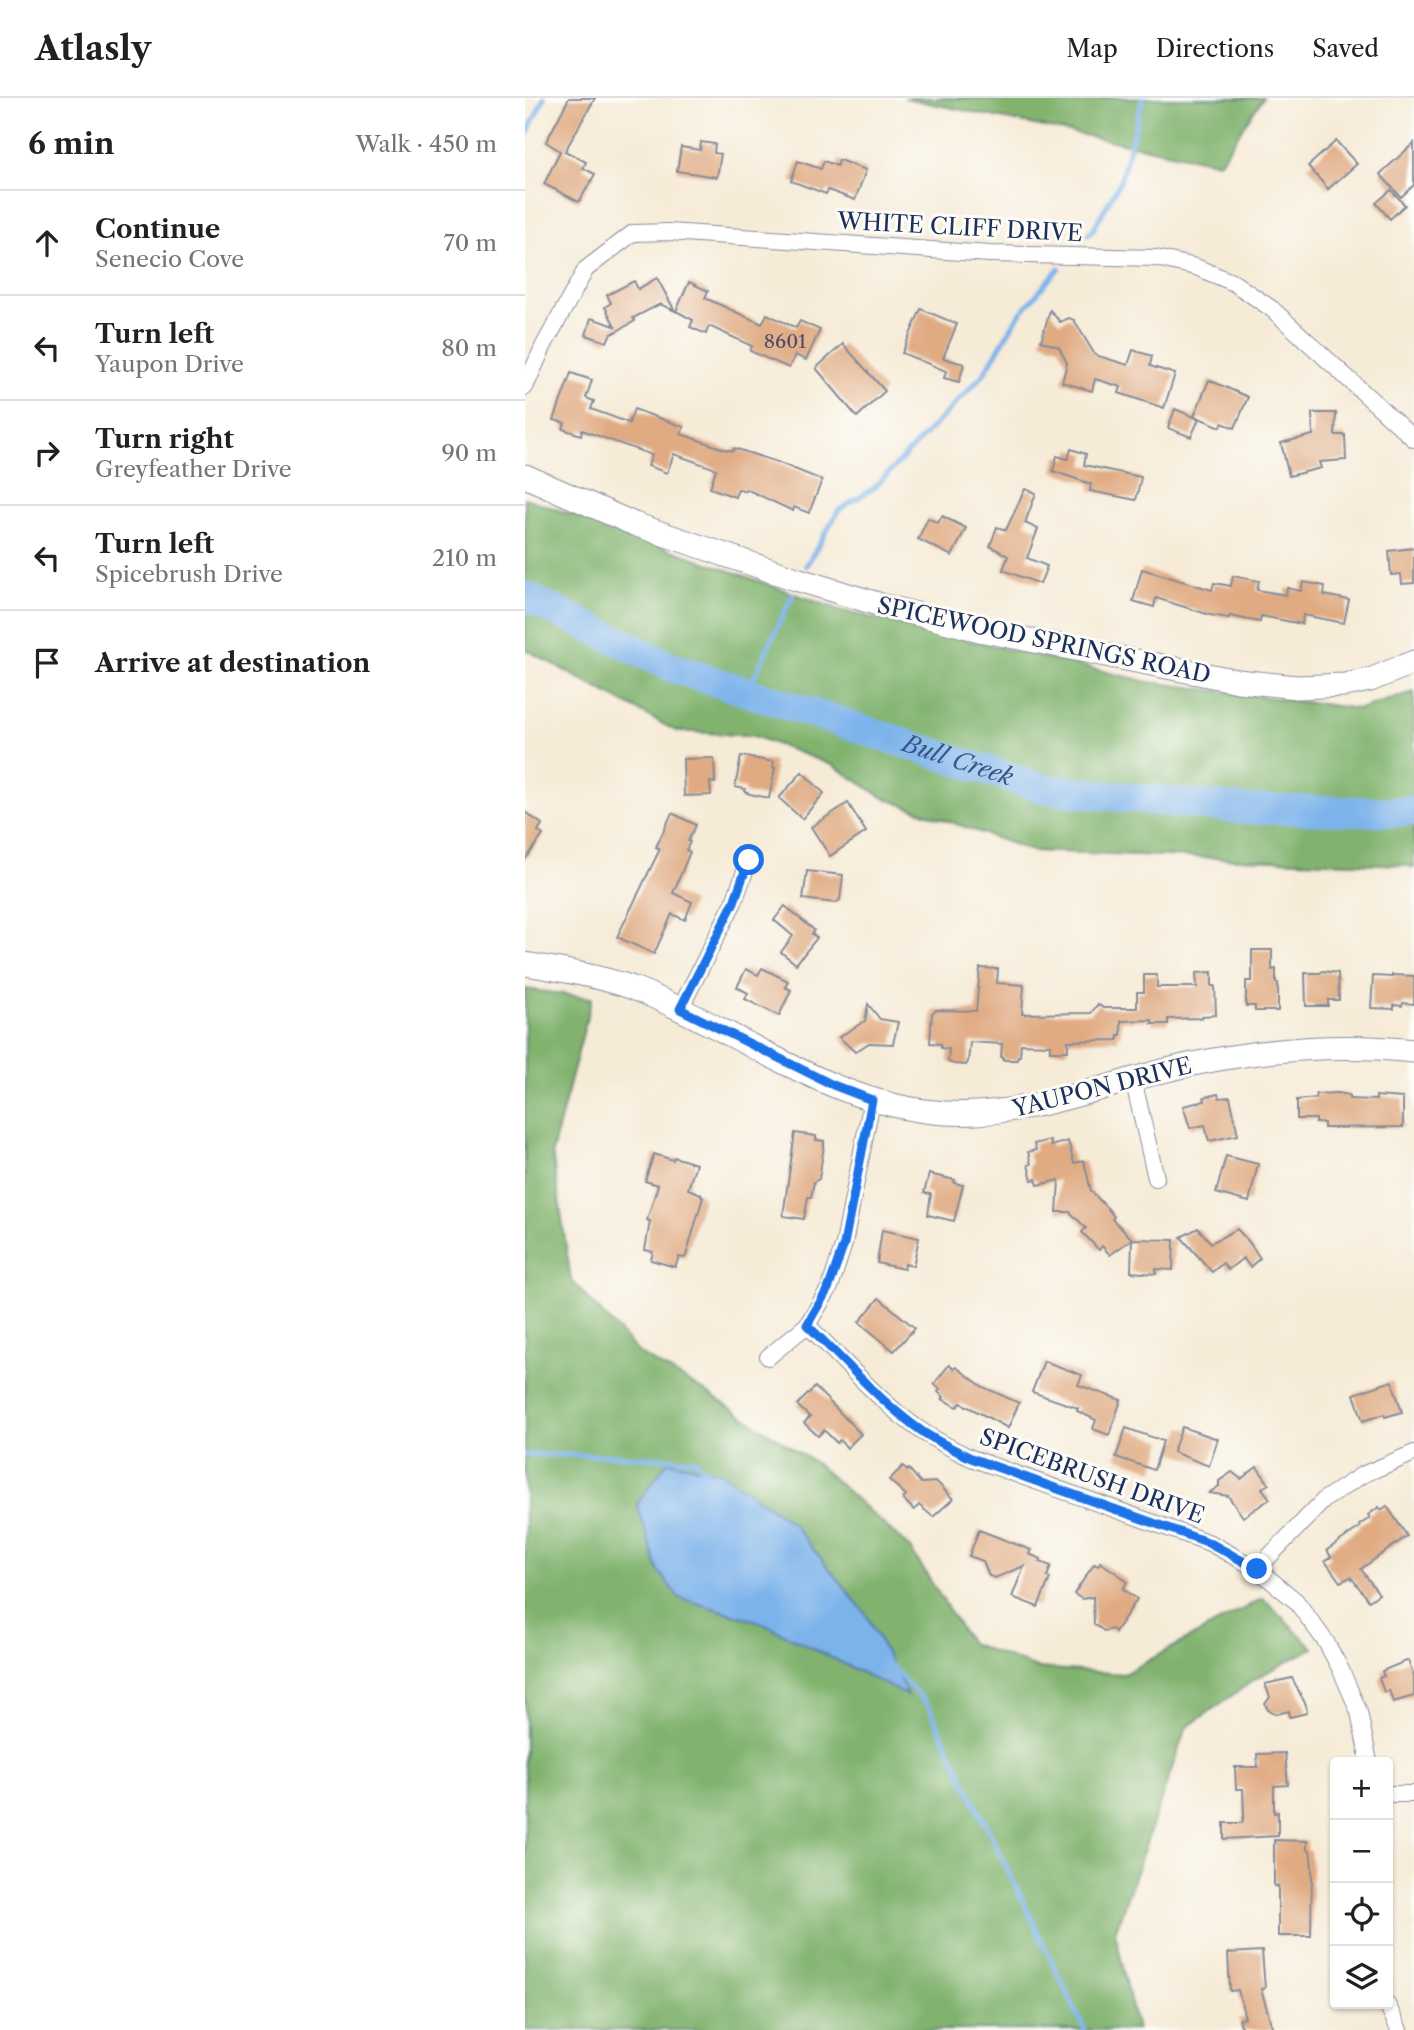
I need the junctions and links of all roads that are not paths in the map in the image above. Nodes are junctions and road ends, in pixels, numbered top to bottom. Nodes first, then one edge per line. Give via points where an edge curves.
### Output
1 (525, 387) edge
2 (1414, 439) edge
3 (525, 476) edge
4 (1414, 662) edge
5 (749, 860) dead end
6 (525, 964) edge
7 (680, 1009) junction
8 (1414, 1051) edge
9 (1133, 1079) junction
10 (872, 1100) junction
11 (1156, 1178) dead end
12 (807, 1325) junction
13 (768, 1357) dead end
14 (1414, 1453) edge
15 (1257, 1569) junction
16 (1368, 1757) edge
17 (1393, 1794) edge
18 (1414, 1794) edge
19 (1389, 2009) edge
20 (1399, 2030) edge

1 - 2 street, WHITE CLIFF DRIVE via 586,269 633,233 990,254 1156,258 1196,267 1234,283 1272,309
3 - 4 street, SPICEWOOD SPRINGS ROAD via 634,524 796,579 997,634 1238,681 1297,687 1358,682
5 - 7 street via 734,902
6 - 7 street, YAUPON DRIVE via 636,989
7 - 10 street, YAUPON DRIVE
8 - 9 street, YAUPON DRIVE via 1285,1050
9 - 10 street, YAUPON DRIVE via 1038,1106 988,1114 922,1111
9 - 11 street
10 - 12 street via 844,1244 829,1287
12 - 13 street
12 - 15 street, SPICEBRUSH DRIVE via 887,1402 951,1448 1210,1543
14 - 15 street via 1362,1475 1325,1499
15 - 16 street, SPICEBRUSH DRIVE via 1296,1601 1326,1642 1359,1712
17 - 18 street
19 - 20 street

